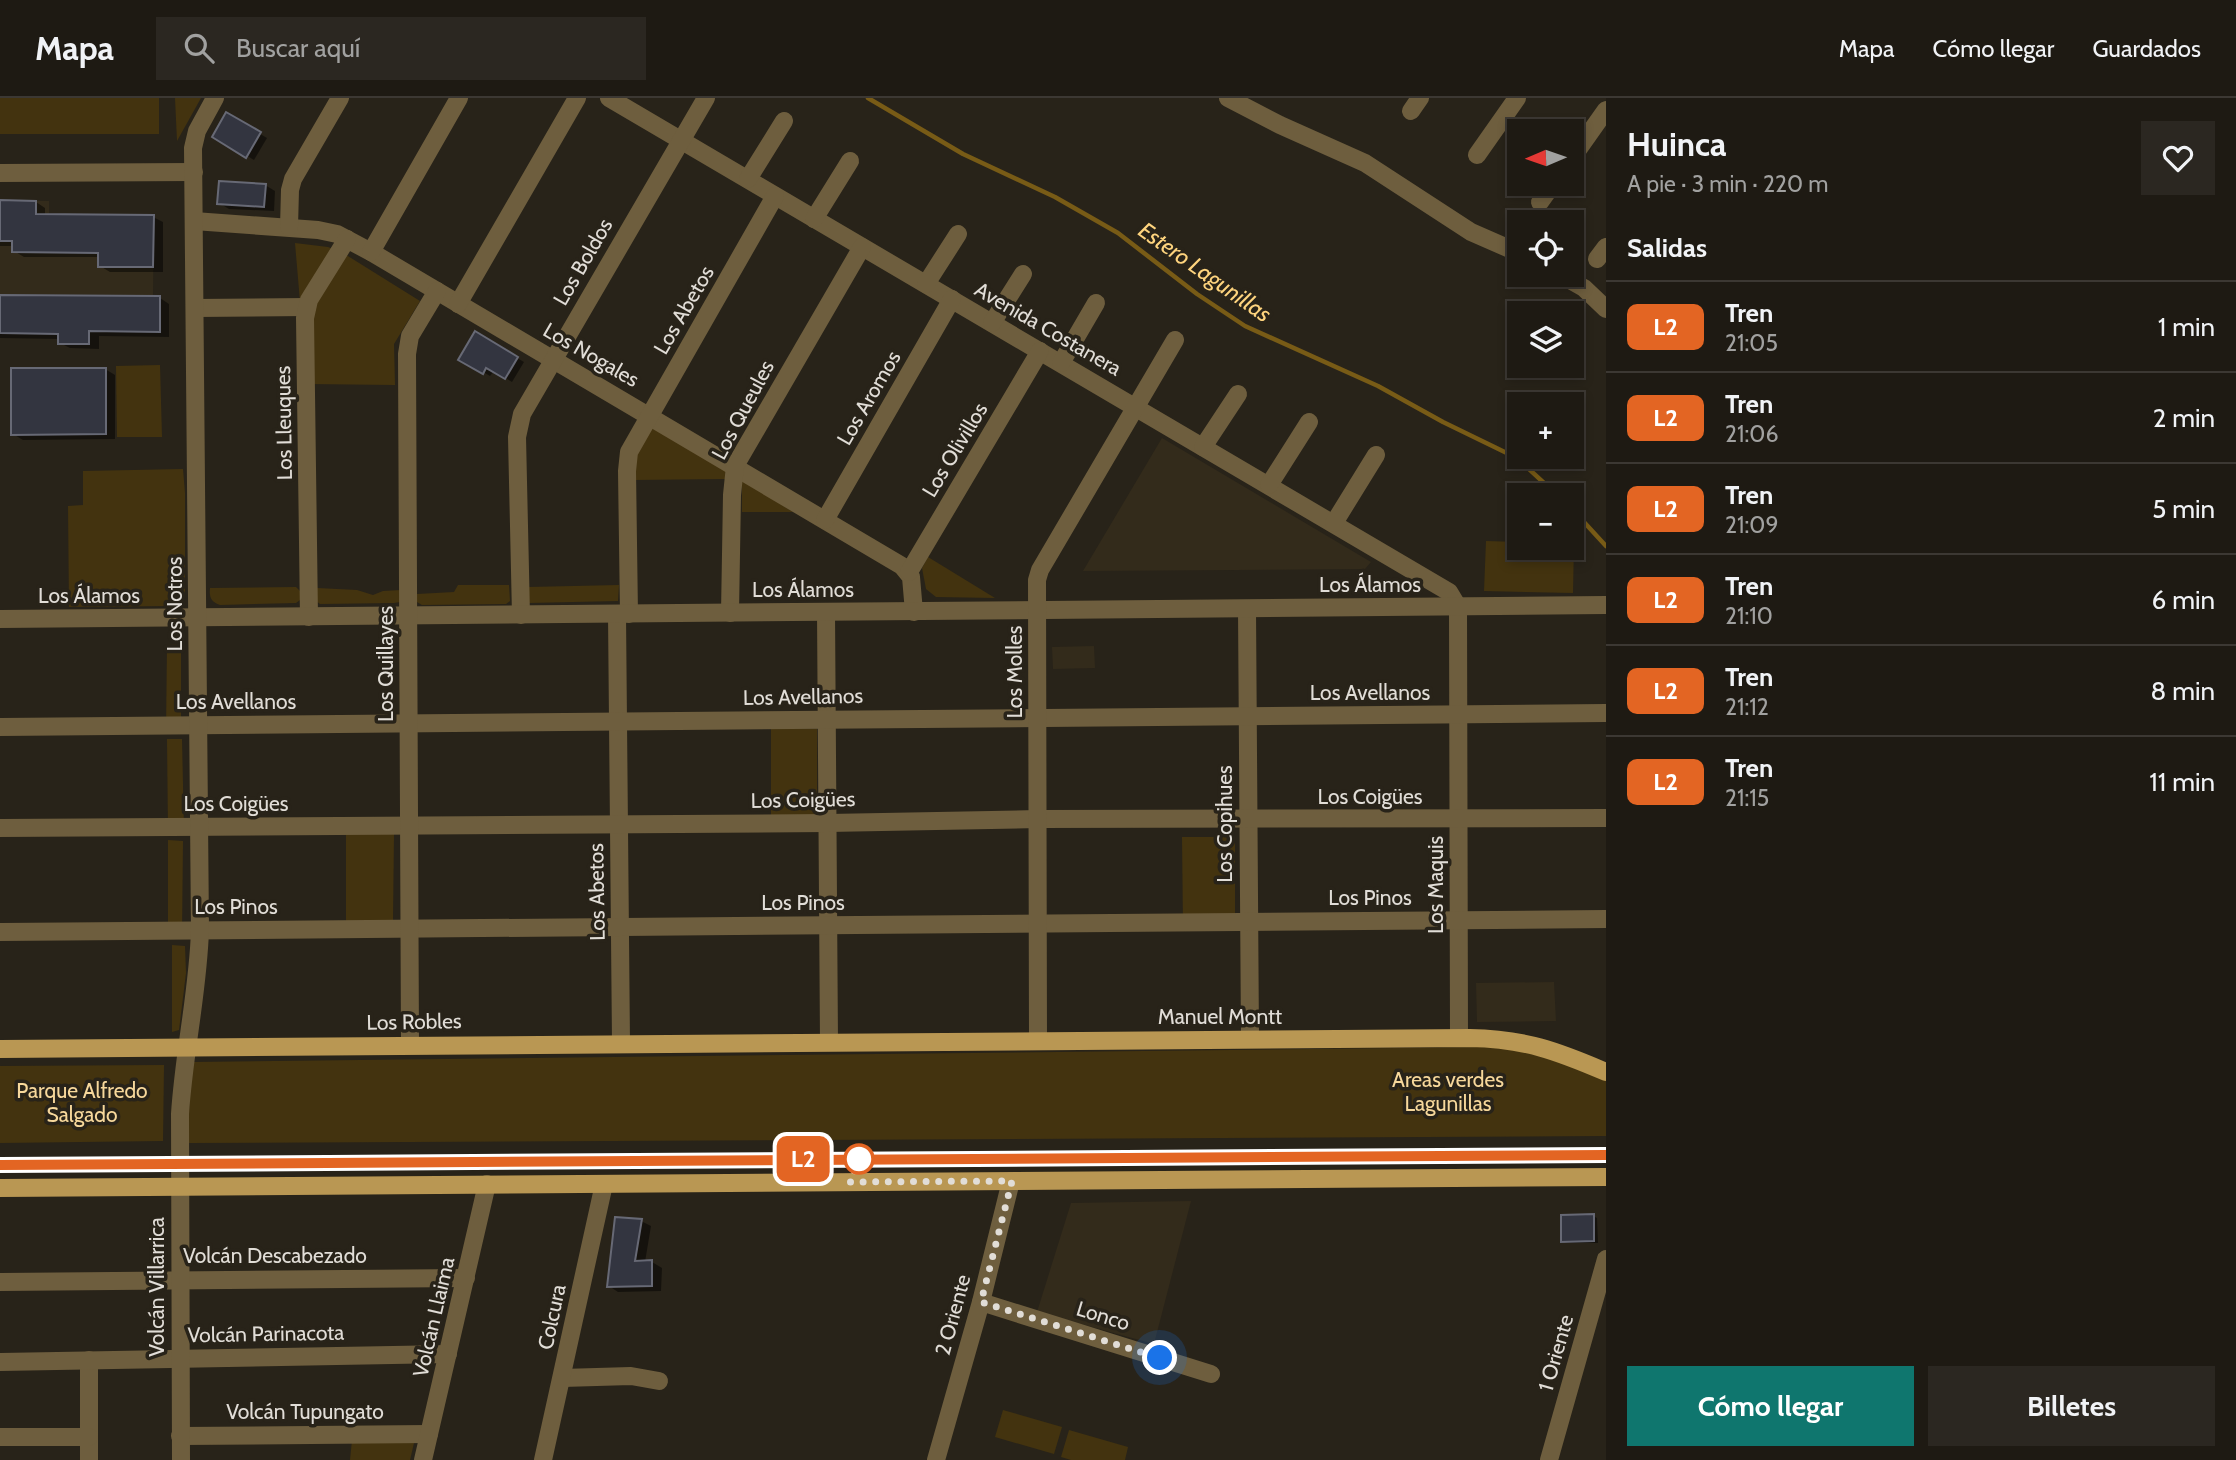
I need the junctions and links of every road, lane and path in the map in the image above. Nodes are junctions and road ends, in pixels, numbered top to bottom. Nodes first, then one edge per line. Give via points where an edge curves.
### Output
1 (215, 98) edge
2 (340, 98) edge
3 (458, 98) edge
4 (577, 98) edge
5 (706, 98) edge
6 (1228, 98) edge
7 (1517, 98) edge
8 (613, 99) edge
9 (1606, 110) edge
10 (784, 121) dead end
11 (680, 140) junction
12 (1584, 141) edge
13 (1477, 155) dead end
14 (850, 161) dead end
15 (194, 172) junction
16 (0, 173) edge
17 (748, 179) junction
18 (775, 196) junction
19 (1544, 196) edge
20 (1540, 202) dead end
21 (814, 219) junction
22 (194, 221) junction
23 (289, 227) junction
24 (958, 234) dead end
25 (347, 239) junction
26 (862, 247) junction
27 (1507, 248) edge
28 (371, 252) junction
29 (1023, 274) dead end
30 (926, 284) junction
31 (1582, 287) edge
32 (437, 291) junction
33 (952, 299) junction
34 (458, 303) junction
35 (1096, 303) dead end
36 (307, 307) junction
37 (195, 308) junction
38 (1606, 309) edge
39 (992, 323) junction
40 (1175, 340) dead end
41 (1040, 351) junction
42 (553, 359) junction
43 (1061, 363) junction
44 (1238, 394) dead end
45 (1135, 407) junction
46 (649, 415) junction
47 (1309, 422) dead end
48 (1203, 447) junction
49 (1376, 455) dead end
50 (735, 466) junction
51 (1269, 485) junction
52 (825, 520) junction
53 (1334, 523) junction
54 (909, 572) junction
55 (1606, 605) edge
56 (1458, 607) junction
57 (1247, 609) junction
58 (1037, 611) junction
59 (826, 612) junction
60 (914, 612) junction
61 (730, 613) junction
62 (623, 614) junction
63 (521, 615) junction
64 (409, 616) junction
65 (309, 617) junction
66 (198, 618) junction
67 (0, 619) edge
68 (1606, 713) edge
69 (1038, 716) junction
70 (1458, 716) junction
71 (1247, 717) junction
72 (827, 720) junction
73 (618, 722) junction
74 (409, 723) junction
75 (198, 725) junction
76 (0, 727) edge
77 (1606, 818) edge
78 (1038, 819) junction
79 (1458, 819) junction
80 (1248, 820) junction
81 (828, 823) junction
82 (619, 824) junction
83 (409, 825) junction
84 (199, 827) junction
85 (0, 828) edge
86 (1606, 919) edge
87 (1459, 920) junction
88 (1249, 922) junction
89 (1039, 924) junction
90 (828, 925) junction
91 (620, 927) junction
92 (410, 928) junction
93 (200, 930) junction
94 (0, 932) edge
95 (1459, 1038) junction
96 (1038, 1040) junction
97 (1250, 1040) junction
98 (829, 1042) junction
99 (621, 1043) junction
100 (410, 1045) junction
101 (186, 1047) junction
102 (0, 1049) edge
103 (1606, 1072) edge
104 (180, 1114) joint
105 (1606, 1177) edge
106 (1012, 1181) junction
107 (487, 1184) junction
108 (604, 1184) junction
109 (180, 1186) junction
110 (0, 1188) edge
111 (1606, 1259) edge
112 (466, 1278) junction
113 (179, 1279) junction
114 (0, 1282) edge
115 (981, 1302) junction
116 (448, 1354) junction
117 (180, 1359) junction
118 (89, 1360) junction
119 (0, 1362) edge
120 (1211, 1374) dead end
121 (562, 1378) junction
122 (659, 1381) dead end
123 (429, 1434) junction
124 (180, 1436) junction
125 (0, 1437) edge
126 (89, 1437) junction
127 (89, 1460) edge
128 (181, 1460) edge
129 (424, 1460) edge
130 (542, 1460) edge
131 (936, 1460) edge
132 (1549, 1460) edge

1 - 15 street, Los Notros via 194,138
2 - 23 street via 293,179
3 - 28 street
4 - 34 street
5 - 11 street, Los Boldos
6 - 27 street via 1365,163 1471,232
7 - 13 street
8 - 11 street, Avenida Costanera
9 - 12 street
10 - 17 street
11 - 17 street, Avenida Costanera
11 - 42 street, Los Boldos
14 - 21 street
15 - 16 street
15 - 22 street, Los Notros
17 - 18 street, Avenida Costanera
18 - 21 street, Avenida Costanera
18 - 46 street, Los Abetos
19 - 20 street
21 - 26 street, Avenida Costanera
22 - 23 street, Los Nogales
22 - 37 street, Los Notros
23 - 25 street, Los Nogales via 327,231
24 - 30 street
25 - 28 street, Los Nogales
25 - 36 street
26 - 30 street, Avenida Costanera
26 - 50 street, Los Queules
28 - 32 street, Los Nogales
29 - 39 street
30 - 33 street, Avenida Costanera
31 - 38 street
32 - 34 street, Los Nogales
32 - 64 street, Los Quillayes via 408,347
33 - 39 street, Avenida Costanera
33 - 52 street, Los Aromos
34 - 42 street, Los Nogales
35 - 43 street
36 - 37 street
36 - 65 street, Los Lleuques
37 - 66 street, Los Notros
39 - 41 street, Avenida Costanera
40 - 45 street, Los Molles
41 - 43 street, Avenida Costanera
41 - 54 street, Los Olivillos
42 - 46 street, Los Nogales
42 - 63 street, Los Boldos via 518,429
43 - 45 street, Avenida Costanera
44 - 48 street
45 - 48 street, Avenida Costanera
45 - 58 street, Los Molles via 1040,570
46 - 50 street, Los Nogales
46 - 62 street, Los Abetos via 633,442 628,462
47 - 51 street
48 - 51 street, Avenida Costanera
49 - 53 street
50 - 52 street, Los Nogales
50 - 61 street, Los Queules
51 - 53 street, Avenida Costanera
52 - 54 street, Los Nogales
53 - 56 street, Avenida Costanera via 1446,589
54 - 60 street
55 - 56 street, Los Álamos
56 - 57 street, Los Álamos
56 - 70 street, Los Maquis
57 - 58 street, Los Álamos
57 - 71 street, Los Copihues
58 - 60 street, Los Álamos
58 - 69 street, Los Molles
59 - 60 street, Los Álamos
59 - 61 street, Los Álamos
59 - 72 street
61 - 62 street, Los Álamos
62 - 63 street, Los Álamos
62 - 73 street, Los Abetos
63 - 64 street, Los Álamos
64 - 65 street, Los Álamos
64 - 74 street, Los Quillayes
65 - 66 street, Los Álamos
66 - 67 street, Los Álamos
66 - 75 street, Los Notros
68 - 70 street, Los Avellanos
69 - 71 street, Los Avellanos
69 - 72 street, Los Avellanos
69 - 78 street, Los Molles
70 - 71 street, Los Avellanos
70 - 79 street, Los Maquis
71 - 80 street, Los Copihues
72 - 73 street, Los Avellanos
72 - 81 street
73 - 74 street, Los Avellanos
73 - 82 street, Los Abetos
74 - 75 street, Los Avellanos
74 - 83 street, Los Quillayes
75 - 76 street, Los Avellanos
75 - 84 street, Los Notros
77 - 79 street, Los Coigües
78 - 80 street, Los Coigües
78 - 81 street, Los Coigües
78 - 89 street, Los Molles
79 - 80 street, Los Coigües
79 - 87 street, Los Maquis
80 - 88 street, Los Copihues
81 - 82 street, Los Coigües
81 - 90 street
82 - 83 street, Los Coigües
82 - 91 street, Los Abetos
83 - 84 street, Los Coigües
83 - 92 street, Los Quillayes
84 - 85 street, Los Coigües
84 - 93 street, Los Notros
86 - 87 street, Los Pinos
87 - 88 street, Los Pinos
87 - 95 street, Los Maquis
88 - 89 street, Los Pinos
88 - 97 street, Los Copihues
89 - 90 street, Los Pinos
89 - 96 street, Los Molles
90 - 91 street, Los Pinos
90 - 98 street
91 - 92 street, Los Pinos
91 - 99 street, Los Abetos
92 - 93 street, Los Pinos
92 - 100 street, Los Quillayes
93 - 94 street, Los Pinos
93 - 101 street, Los Notros via 197,988
95 - 97 main road, Manuel Montt
95 - 103 main road, Manuel Montt via 1539,1045
96 - 97 main road, Manuel Montt
96 - 98 main road, Manuel Montt
98 - 99 main road, Los Robles
99 - 100 main road, Los Robles
100 - 101 main road, Los Robles
101 - 102 main road, Los Robles
101 - 104 street, Los Notros
104 - 109 street, Volcán Villarrica
105 - 106 main road
106 - 108 main road
106 - 115 street, 2 Oriente
107 - 108 main road
107 - 109 main road
107 - 112 street, Volcán Llaima
108 - 121 street, Colcura
109 - 110 main road
109 - 113 street, Volcán Villarrica
111 - 132 street, 1 Oriente
112 - 113 street, Volcán Descabezado
112 - 116 street, Volcán Llaima
113 - 114 street, Volcán Descabezado
113 - 117 street, Volcán Villarrica
115 - 120 street, Lonco
115 - 131 street, 2 Oriente
116 - 117 street, Volcán Parinacota
116 - 123 street, Volcán Llaima
117 - 118 street, Volcán Parinacota
117 - 124 street, Volcán Villarrica
118 - 119 street, Volcán Parinacota
118 - 126 street
121 - 122 street via 631,1376
121 - 130 street, Colcura
123 - 124 street, Volcán Tupungato
123 - 129 street, Volcán Llaima
124 - 128 street, Volcán Villarrica
125 - 126 street
126 - 127 street

